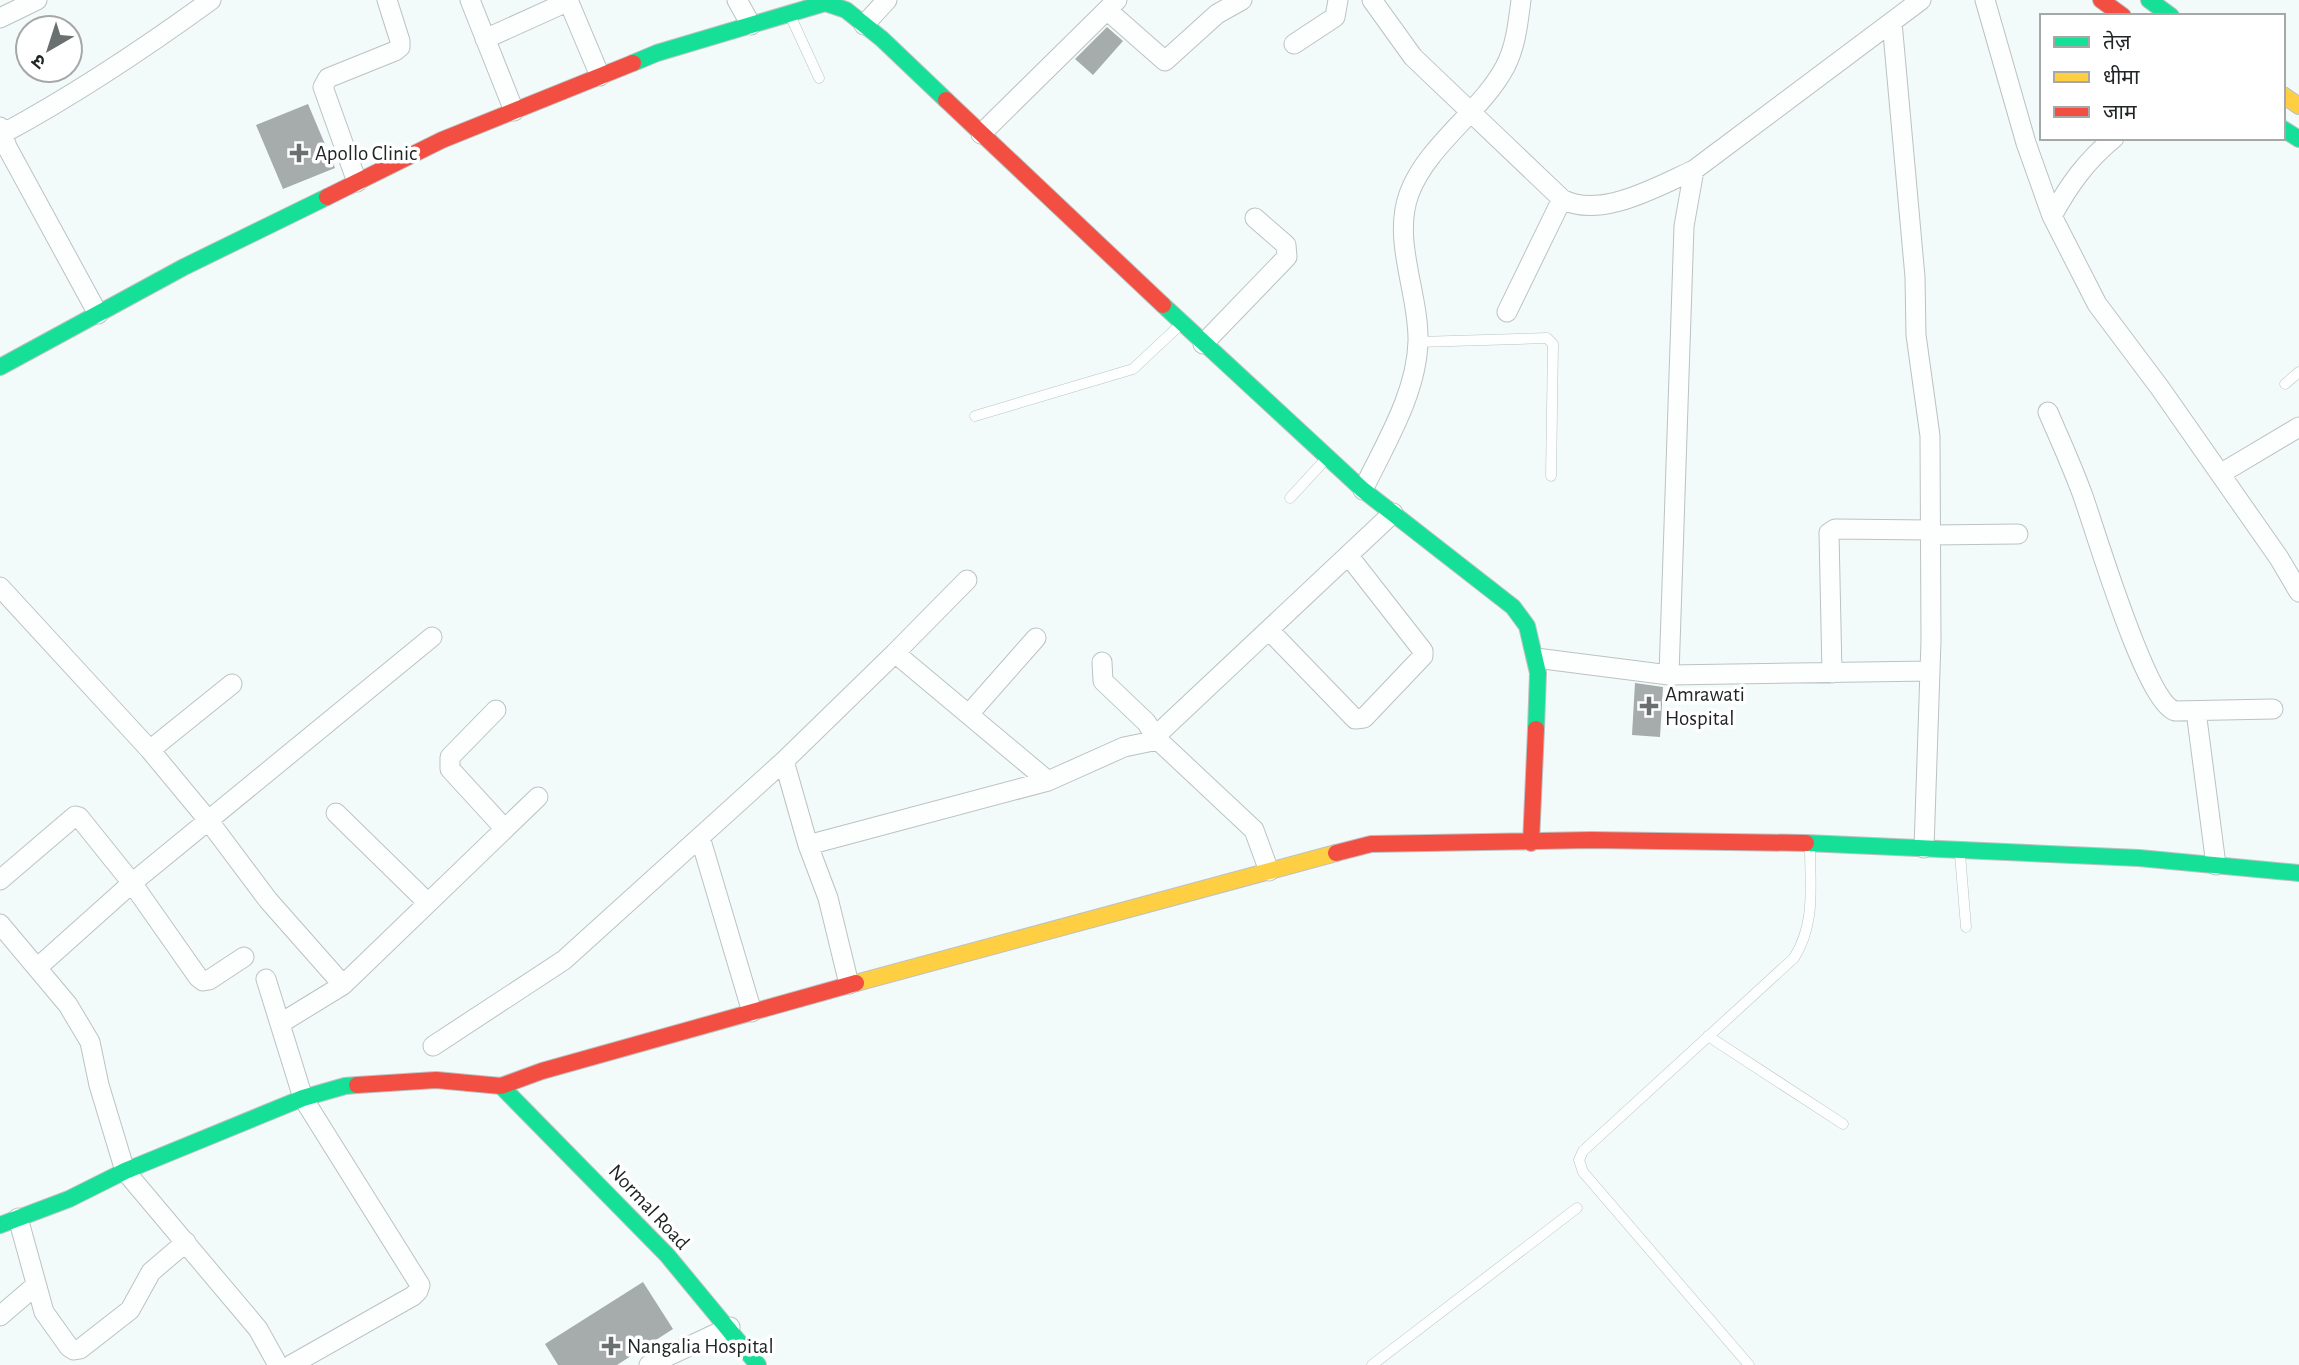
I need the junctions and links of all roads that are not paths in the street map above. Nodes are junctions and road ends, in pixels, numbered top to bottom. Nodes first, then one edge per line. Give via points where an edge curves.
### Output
1 (37, 0) edge
2 (211, 0) edge
3 (387, 0) edge
4 (470, 0) edge
5 (569, 0) edge
6 (737, 0) edge
7 (887, 0) edge
8 (1242, 0) edge
9 (1338, 0) edge
10 (1372, 0) edge
11 (1521, 0) edge
12 (1921, 0) edge
13 (1985, 0) edge
14 (2101, 0) edge
15 (2149, 0) edge
16 (837, 4) edge
17 (1112, 5) edge
18 (789, 13) junction
19 (2120, 14) edge
20 (2168, 14) edge
21 (0, 18) edge
22 (1892, 22) junction
23 (864, 24) junction
24 (751, 25) junction
25 (485, 39) junction
26 (1294, 44) dead end
27 (600, 76) junction
28 (819, 78) dead end
29 (514, 111) junction
30 (1472, 112) junction
31 (2, 130) edge
32 (981, 134) junction
33 (2112, 140) edge
34 (1694, 170) junction
35 (357, 182) junction
36 (1562, 200) junction
37 (2052, 216) junction
38 (1255, 218) dead end
39 (1507, 312) dead end
40 (98, 314) junction
41 (1181, 323) junction
42 (1418, 342) junction
43 (1203, 344) junction
44 (0, 367) edge
45 (2299, 372) edge
46 (2285, 384) dead end
47 (2048, 412) dead end
48 (975, 416) dead end
49 (2299, 427) edge
50 (1327, 457) junction
51 (2220, 474) junction
52 (1550, 476) dead end
53 (1363, 490) junction
54 (1290, 498) dead end
55 (1393, 513) junction
56 (1931, 533) junction
57 (2018, 534) dead end
58 (1349, 555) junction
59 (967, 580) dead end
60 (0, 587) edge
61 (2299, 592) edge
62 (1269, 630) junction
63 (432, 637) dead end
64 (1036, 638) dead end
65 (895, 653) junction
66 (1536, 658) junction
67 (1102, 662) dead end
68 (1930, 671) junction
69 (1832, 673) junction
70 (1668, 675) junction
71 (232, 684) dead end
72 (2273, 709) dead end
73 (496, 710) dead end
74 (2196, 711) junction
75 (969, 715) junction
76 (1158, 740) junction
77 (150, 750) junction
78 (784, 761) junction
79 (1048, 780) junction
80 (538, 797) dead end
81 (336, 813) dead end
82 (208, 820) junction
83 (505, 829) junction
84 (700, 837) junction
85 (1531, 843) junction
86 (1810, 843) junction
87 (807, 845) junction
88 (1924, 848) junction
89 (1960, 849) junction
90 (2216, 865) junction
91 (1269, 871) junction
92 (2299, 873) edge
93 (0, 880) edge
94 (132, 883) junction
95 (428, 903) junction
96 (0, 924) edge
97 (1966, 927) dead end
98 (244, 957) dead end
99 (37, 968) junction
100 (266, 979) dead end
101 (849, 984) junction
102 (343, 985) junction
103 (752, 1012) junction
104 (281, 1023) junction
105 (1709, 1036) junction
106 (433, 1046) dead end
107 (501, 1086) junction
108 (303, 1098) junction
109 (1843, 1124) dead end
110 (125, 1171) junction
111 (1577, 1208) dead end
112 (9, 1221) edge
113 (186, 1242) junction
114 (35, 1286) junction
115 (0, 1316) edge
116 (730, 1327) junction
117 (278, 1365) edge
118 (291, 1365) edge
119 (649, 1365) edge
120 (758, 1365) edge
121 (1372, 1365) edge
122 (1749, 1365) edge

1 - 21 street
2 - 31 street via 30,119
3 - 35 street via 400,47 328,78 323,87
4 - 25 street
5 - 25 street
5 - 27 street
6 - 24 street
7 - 23 street
8 - 17 street via 1212,18 1165,61
9 - 26 street via 1335,17
10 - 30 street via 1413,57
11 - 30 street via 1512,51
12 - 22 street
13 - 37 street
14 - 19 main road
15 - 20 main road
16 - 18 main road
16 - 23 main road
17 - 32 street
18 - 24 main road
18 - 28 lane
22 - 34 street
22 - 56 street via 1916,277 1916,335 1930,436
23 - 32 main road
24 - 27 main road via 657,53
25 - 29 street
27 - 29 main road
29 - 35 main road
30 - 36 street
30 - 42 street via 1422,170 1409,194 1404,225
31 - 40 street
32 - 41 main road
33 - 37 street via 2068,186
34 - 36 street via 1625,201 1590,206
34 - 70 street via 1684,226
35 - 40 main road
36 - 39 street
37 - 51 street via 2097,304
38 - 43 street via 1286,245 1287,257
40 - 44 main road
41 - 43 main road
41 - 48 lane via 1133,369
42 - 52 lane via 1552,340
42 - 53 street via 1408,392
43 - 50 main road
45 - 46 lane
47 - 74 street via 2083,496 2130,633 2164,703 2175,711
49 - 51 street
50 - 53 main road
50 - 54 lane
51 - 61 street
53 - 55 main road
55 - 58 street
55 - 66 main road via 1513,607 1527,626
56 - 57 street
56 - 68 street
56 - 69 street via 1835,529 1829,533
58 - 62 street
58 - 62 street via 1423,651 1364,718 1355,719
59 - 65 street
60 - 77 street
62 - 76 street via 1161,731
63 - 82 street
64 - 75 street
65 - 75 street
65 - 78 street
66 - 70 street
66 - 85 main road
67 - 76 street via 1103,681
68 - 69 street
68 - 88 street
69 - 70 street
71 - 77 street
72 - 74 street
73 - 83 street via 448,763
74 - 90 street
75 - 79 street
76 - 79 street via 1124,747
76 - 91 street via 1254,830
77 - 82 street
78 - 84 street
78 - 87 street
79 - 87 street
80 - 83 street
81 - 95 street
82 - 94 street
82 - 102 street via 268,900
83 - 95 street
84 - 103 street
84 - 106 street via 564,960
85 - 86 main road
85 - 91 main road via 1371,844
86 - 88 main road
86 - 105 lane via 1810,914 1803,943 1794,958
87 - 101 street via 828,898
88 - 89 main road
89 - 90 main road
89 - 97 lane
90 - 92 main road
91 - 101 main road
93 - 94 street via 75,816
94 - 98 street via 203,981
94 - 99 street
95 - 102 street
96 - 99 street
99 - 110 street via 68,1005 90,1042
100 - 104 street
101 - 103 main road
102 - 104 street
103 - 107 main road
104 - 108 street
105 - 109 lane
105 - 122 lane via 1583,1151 1579,1160 1583,1172
107 - 108 main road via 436,1080 345,1086
107 - 116 main road, Normal Road via 643,1228
108 - 110 main road
108 - 118 street via 419,1285 412,1296
110 - 112 main road via 69,1199
110 - 113 street
111 - 121 lane
112 - 114 street
113 - 114 street via 151,1272 130,1310 80,1349 69,1347 44,1312
113 - 117 street via 258,1329
114 - 115 street
116 - 119 street
116 - 120 main road, Normal Road

